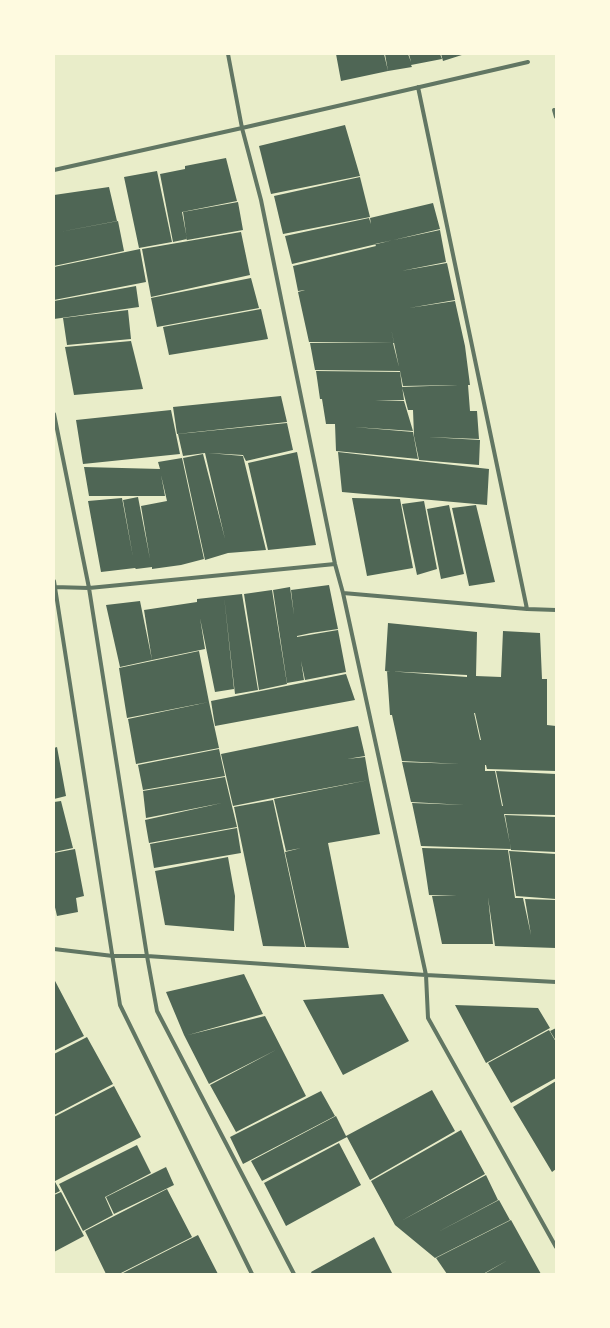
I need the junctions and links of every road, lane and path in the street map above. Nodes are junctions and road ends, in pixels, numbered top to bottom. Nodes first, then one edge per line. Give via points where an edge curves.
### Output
1 (228, 54) edge
2 (528, 62) dead end
3 (418, 87) junction
4 (554, 110) dead end
5 (556, 117) edge
6 (242, 128) junction
7 (54, 170) edge
8 (54, 414) edge
9 (335, 564) junction
10 (54, 581) edge
11 (55, 587) edge
12 (89, 588) junction
13 (343, 593) junction
14 (527, 610) junction
15 (556, 610) edge
16 (54, 950) edge
17 (114, 956) junction
18 (147, 956) junction
19 (426, 975) junction
20 (556, 982) edge
21 (556, 1247) edge
22 (252, 1274) edge
23 (294, 1274) edge

1 - 6 street
2 - 3 street
3 - 6 street
3 - 14 street
4 - 5 street
6 - 7 street
6 - 9 street via 261,200
8 - 12 street
9 - 12 street
9 - 13 street
10 - 11 street
11 - 12 street
11 - 17 street
12 - 18 street
13 - 14 street
13 - 19 street
14 - 15 street
16 - 17 street
17 - 18 street
17 - 22 street via 120,1004
18 - 19 street
18 - 23 street via 158,1011
19 - 20 street
19 - 21 street via 428,1018

